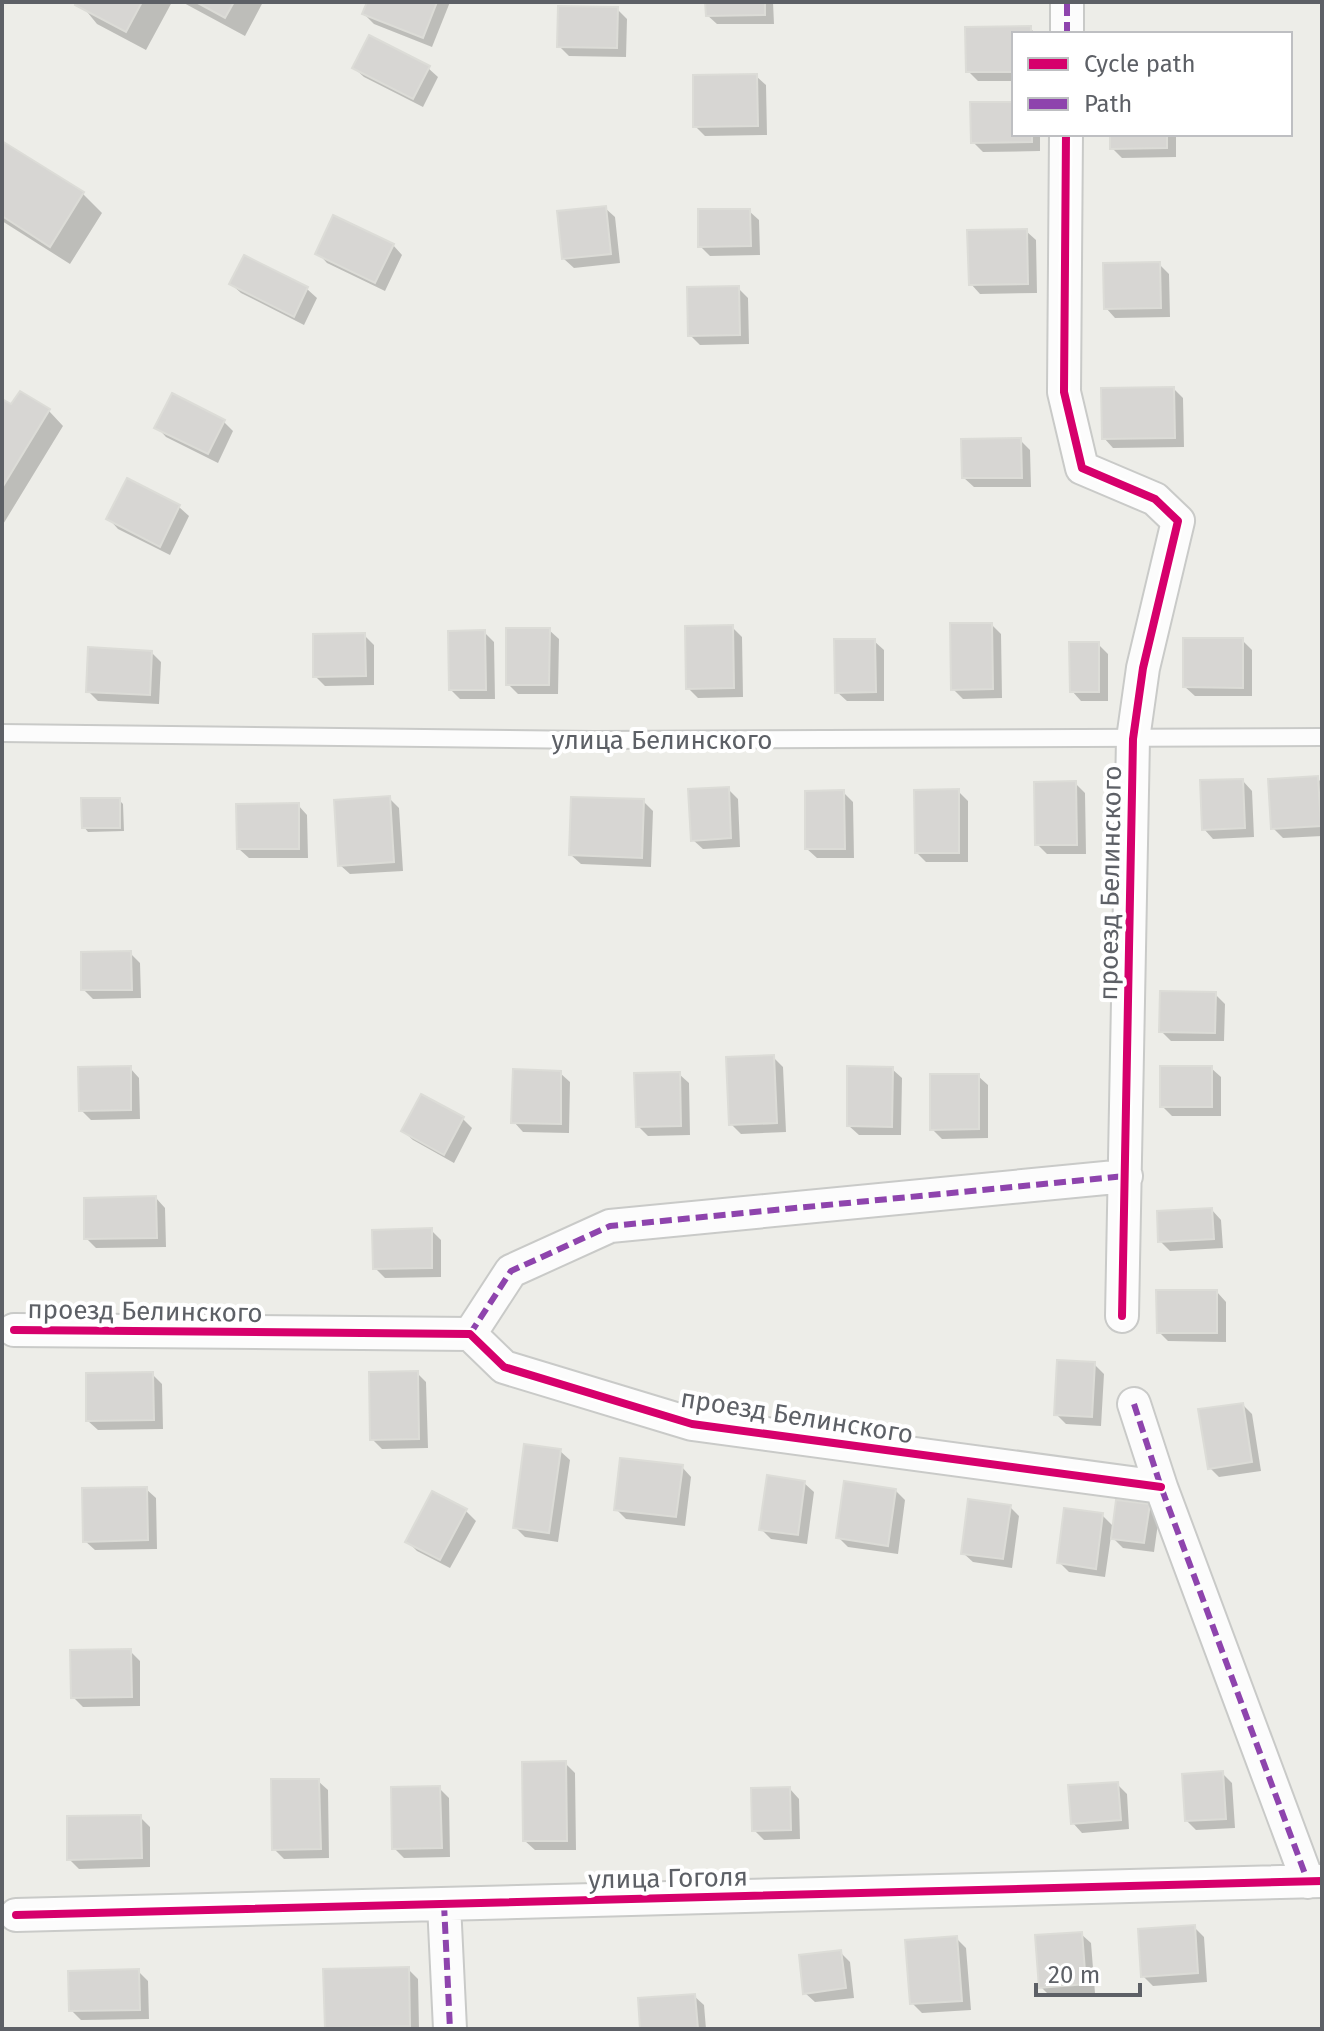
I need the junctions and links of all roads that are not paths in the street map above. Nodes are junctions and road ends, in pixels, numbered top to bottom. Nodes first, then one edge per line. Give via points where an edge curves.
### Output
1 (1067, 2) edge
2 (1067, 32) edge
3 (1066, 136) edge
4 (2, 733) edge
5 (1322, 737) edge
6 (1133, 739) junction
7 (1126, 1176) junction
8 (1122, 1316) dead end
9 (14, 1330) dead end
10 (470, 1334) junction
11 (1134, 1404) dead end
12 (1161, 1487) junction
13 (1315, 1882) edge
14 (444, 1904) junction
15 (16, 1915) dead end
16 (450, 2029) edge

1 - 2 street
3 - 6 street, проезд Белинского via 1064,392 1082,468 1155,499 1178,521 1143,668
4 - 6 lane, улица Белинского
5 - 6 lane, улица Белинского
6 - 7 street, проезд Белинского
7 - 8 street, проезд Белинского
7 - 10 street via 610,1226 511,1271
9 - 10 street, проезд Белинского
10 - 12 street, проезд Белинского via 504,1367 692,1424
11 - 12 street
12 - 13 street
13 - 14 street, улица Гоголя
14 - 15 street, улица Гоголя
14 - 16 street

